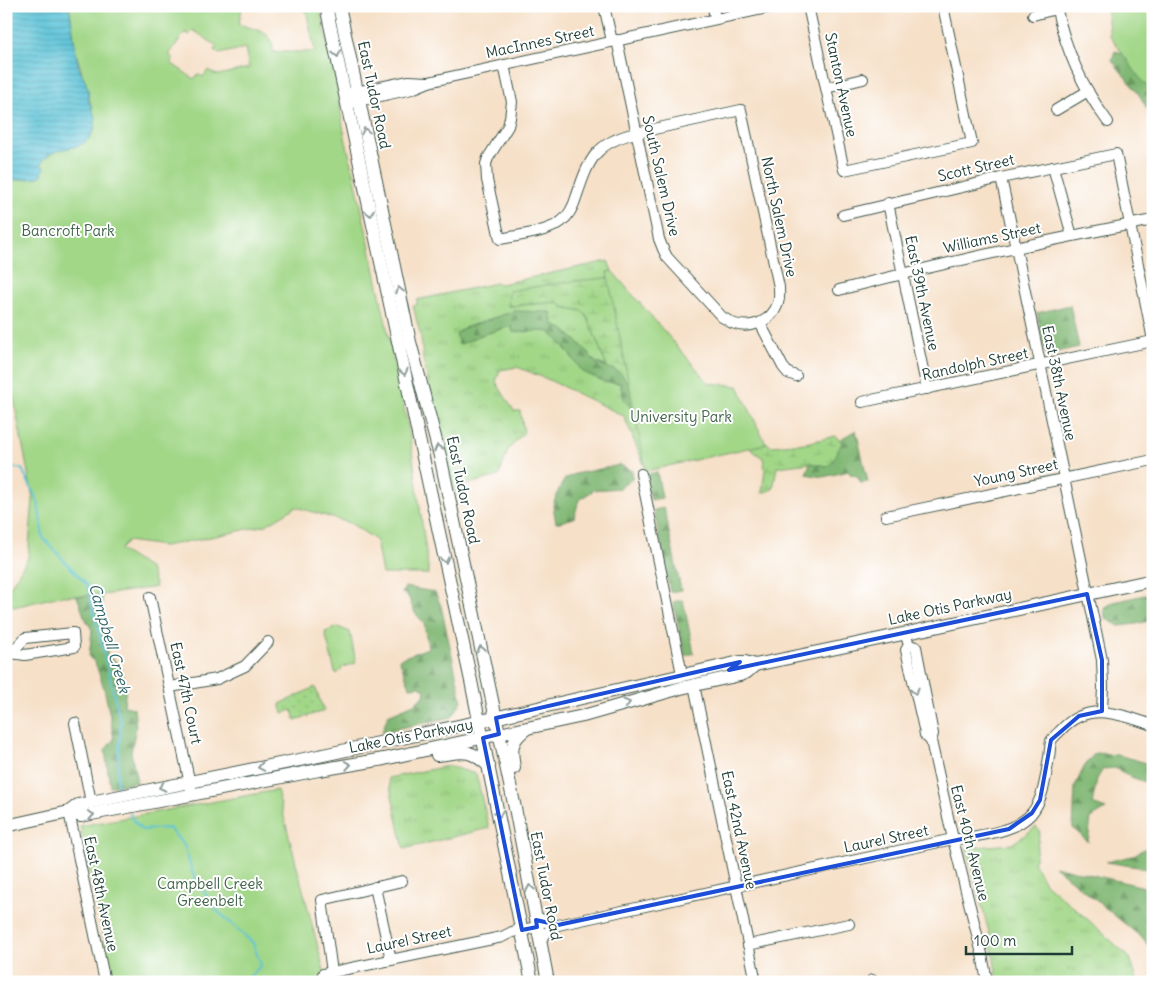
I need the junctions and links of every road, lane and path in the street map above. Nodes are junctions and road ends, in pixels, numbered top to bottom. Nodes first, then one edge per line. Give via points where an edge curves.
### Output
1 (326, 6) edge
2 (339, 6) edge
3 (604, 6) edge
4 (713, 6) edge
5 (776, 6) edge
6 (808, 6) edge
7 (943, 6) edge
8 (1056, 7) edge
9 (1034, 15) dead end
10 (715, 19) junction
11 (614, 41) junction
12 (504, 65) junction
13 (863, 79) dead end
14 (826, 88) junction
15 (1088, 91) junction
16 (352, 98) junction
17 (1056, 110) dead end
18 (1108, 122) dead end
19 (636, 133) junction
20 (1053, 167) junction
21 (1001, 178) junction
22 (888, 204) junction
23 (843, 215) dead end
24 (1153, 220) edge
25 (1130, 225) junction
26 (1072, 236) junction
27 (1016, 248) junction
28 (903, 273) junction
29 (839, 290) dead end
30 (760, 324) junction
31 (1153, 341) edge
32 (1040, 366) junction
33 (796, 376) dead end
34 (927, 389) junction
35 (862, 402) dead end
36 (1153, 460) edge
37 (641, 474) dead end
38 (1064, 478) junction
39 (886, 516) dead end
40 (1153, 580) edge
41 (1088, 594) junction
42 (150, 597) dead end
43 (907, 639) junction
44 (268, 642) dead end
45 (9, 654) edge
46 (740, 662) junction
47 (755, 664) junction
48 (682, 674) junction
49 (471, 681) junction
50 (694, 685) junction
51 (170, 687) junction
52 (491, 696) junction
53 (646, 697) junction
54 (534, 709) junction
55 (1102, 711) junction
56 (496, 718) junction
57 (479, 722) junction
58 (75, 723) dead end
59 (1153, 725) edge
60 (455, 727) junction
61 (527, 728) junction
62 (499, 734) junction
63 (483, 738) junction
64 (410, 753) junction
65 (489, 766) junction
66 (191, 788) junction
67 (91, 802) junction
68 (112, 804) junction
69 (69, 812) junction
70 (516, 813) junction
71 (6, 826) edge
72 (953, 839) junction
73 (402, 881) dead end
74 (735, 887) junction
75 (375, 888) junction
76 (536, 921) junction
77 (558, 924) junction
78 (849, 924) dead end
79 (522, 930) junction
80 (502, 937) junction
81 (540, 942) junction
82 (748, 945) junction
83 (526, 948) junction
84 (391, 960) junction
85 (105, 982) edge
86 (532, 982) edge
87 (548, 982) edge
88 (756, 982) edge
89 (987, 982) edge

1 -> 16 main road, East Tudor Road
2 - 16 main road, East Tudor Road
3 - 11 street, South Salem Drive
4 - 10 street
5 - 10 street, MacInnes Street
6 - 14 street, Stanton Avenue
7 - 14 street, Stanton Avenue via 972,143 844,170
8 - 9 street
8 - 15 street via 1069,51
10 - 11 street, MacInnes Street
11 - 12 street, MacInnes Street
11 - 19 street, South Salem Drive
12 - 16 street, MacInnes Street via 412,89
12 - 19 street via 512,102 510,118 486,164 500,239 548,229 562,222 574,204 595,155 616,138
13 - 14 street
15 - 17 street
15 - 18 street
16 -> 49 main road, East Tudor Road
52 -> 16 main road, East Tudor Road via 441,460
19 - 30 street, South Salem Drive via 659,239 667,257 722,317 739,325
19 - 30 street, North Salem Drive via 741,110 780,297 774,312
20 - 21 street, Scott Street
20 - 25 street, Scott Street via 1116,154
20 - 26 street
21 - 22 street, Scott Street
21 - 27 street, East 38th Avenue
22 - 23 street, Scott Street
22 - 28 street, East 39th Avenue
24 - 25 street, Williams Street
25 - 26 street, Williams Street
25 - 31 street
26 - 27 street, Williams Street
27 - 28 street, Williams Street
27 - 32 street, East 38th Avenue
28 - 29 street, Williams Street
28 - 34 street, East 39th Avenue
30 - 33 street via 783,367
31 - 32 street, Randolph Street
32 - 34 street, Randolph Street
32 - 38 street, East 38th Avenue
34 - 35 street, Randolph Street
36 - 38 street, Young Street
37 - 48 street
38 - 39 street, Young Street
38 - 41 street, East 38th Avenue
40 - 41 main road, Lake Otis Parkway
41 - 43 main road, Lake Otis Parkway
41 - 55 street, East 38th Avenue via 1102,660
42 - 51 street, East 47th Court
43 - 47 main road, Lake Otis Parkway
43 - 72 street, East 40th Avenue via 906,650 925,735 930,741
44 - 51 street via 245,666 224,676
45 - 45 street via 74,647 73,634 25,638
46 - 47 main road, Lake Otis Parkway
46 - 48 main road, Lake Otis Parkway
46 - 50 main road via 728,670 709,674
47 - 50 main road, Lake Otis Parkway via 740,675
48 - 53 main road via 678,683 657,689
48 - 54 main road, Lake Otis Parkway
49 - 57 main road, East Tudor Road
49 - 60 main road via 467,713
50 - 53 main road, Lake Otis Parkway
50 - 74 street, East 42nd Avenue
51 - 66 street, East 47th Court
52 - 54 main road via 509,706
52 - 56 main road, East Tudor Road
61 -> 53 main road, Lake Otis Parkway via 580,717
54 - 56 main road, Lake Otis Parkway
55 - 59 street, Laurel Street
55 - 72 street, Laurel Street via 1079,716 1051,740 1040,800 1021,823 1009,829
56 - 57 main road, Lake Otis Parkway
56 - 62 main road, East Tudor Road
57 - 60 main road, Lake Otis Parkway
57 - 63 main road, East Tudor Road
58 - 67 street
60 -> 66 main road, Lake Otis Parkway via 309,758
61 - 62 main road, Lake Otis Parkway
61 - 70 main road via 515,739 512,748 517,783
62 - 63 main road, Lake Otis Parkway
62 - 70 main road, East Tudor Road
63 - 64 main road, Lake Otis Parkway
63 - 65 main road, East Tudor Road
64 - 65 main road via 468,753
66 -> 64 main road, Lake Otis Parkway
65 -> 79 main road, East Tudor Road
66 - 68 main road, Lake Otis Parkway
67 - 68 main road, Lake Otis Parkway
67 - 69 main road, Lake Otis Parkway via 78,805
69 -> 68 main road, Lake Otis Parkway via 81,816
69 - 71 main road, Lake Otis Parkway
69 - 85 street, East 48th Avenue
76 -> 70 main road, East Tudor Road
72 - 74 street, Laurel Street
72 - 89 street, East 40th Avenue
73 - 75 street
74 - 77 street, Laurel Street
74 - 82 street, East 42nd Avenue
75 - 84 street
75 - 84 street, Laurel Street via 322,900 327,973
76 - 77 street
76 - 79 street, Laurel Street
76 - 81 main road, East Tudor Road
77 - 81 street
78 - 82 street
79 - 80 street, Laurel Street
79 - 83 main road, East Tudor Road
80 - 83 street via 514,939
80 - 84 street, Laurel Street
81 - 87 main road, East Tudor Road
82 - 88 street, East 42nd Avenue
83 - 86 main road, East Tudor Road

